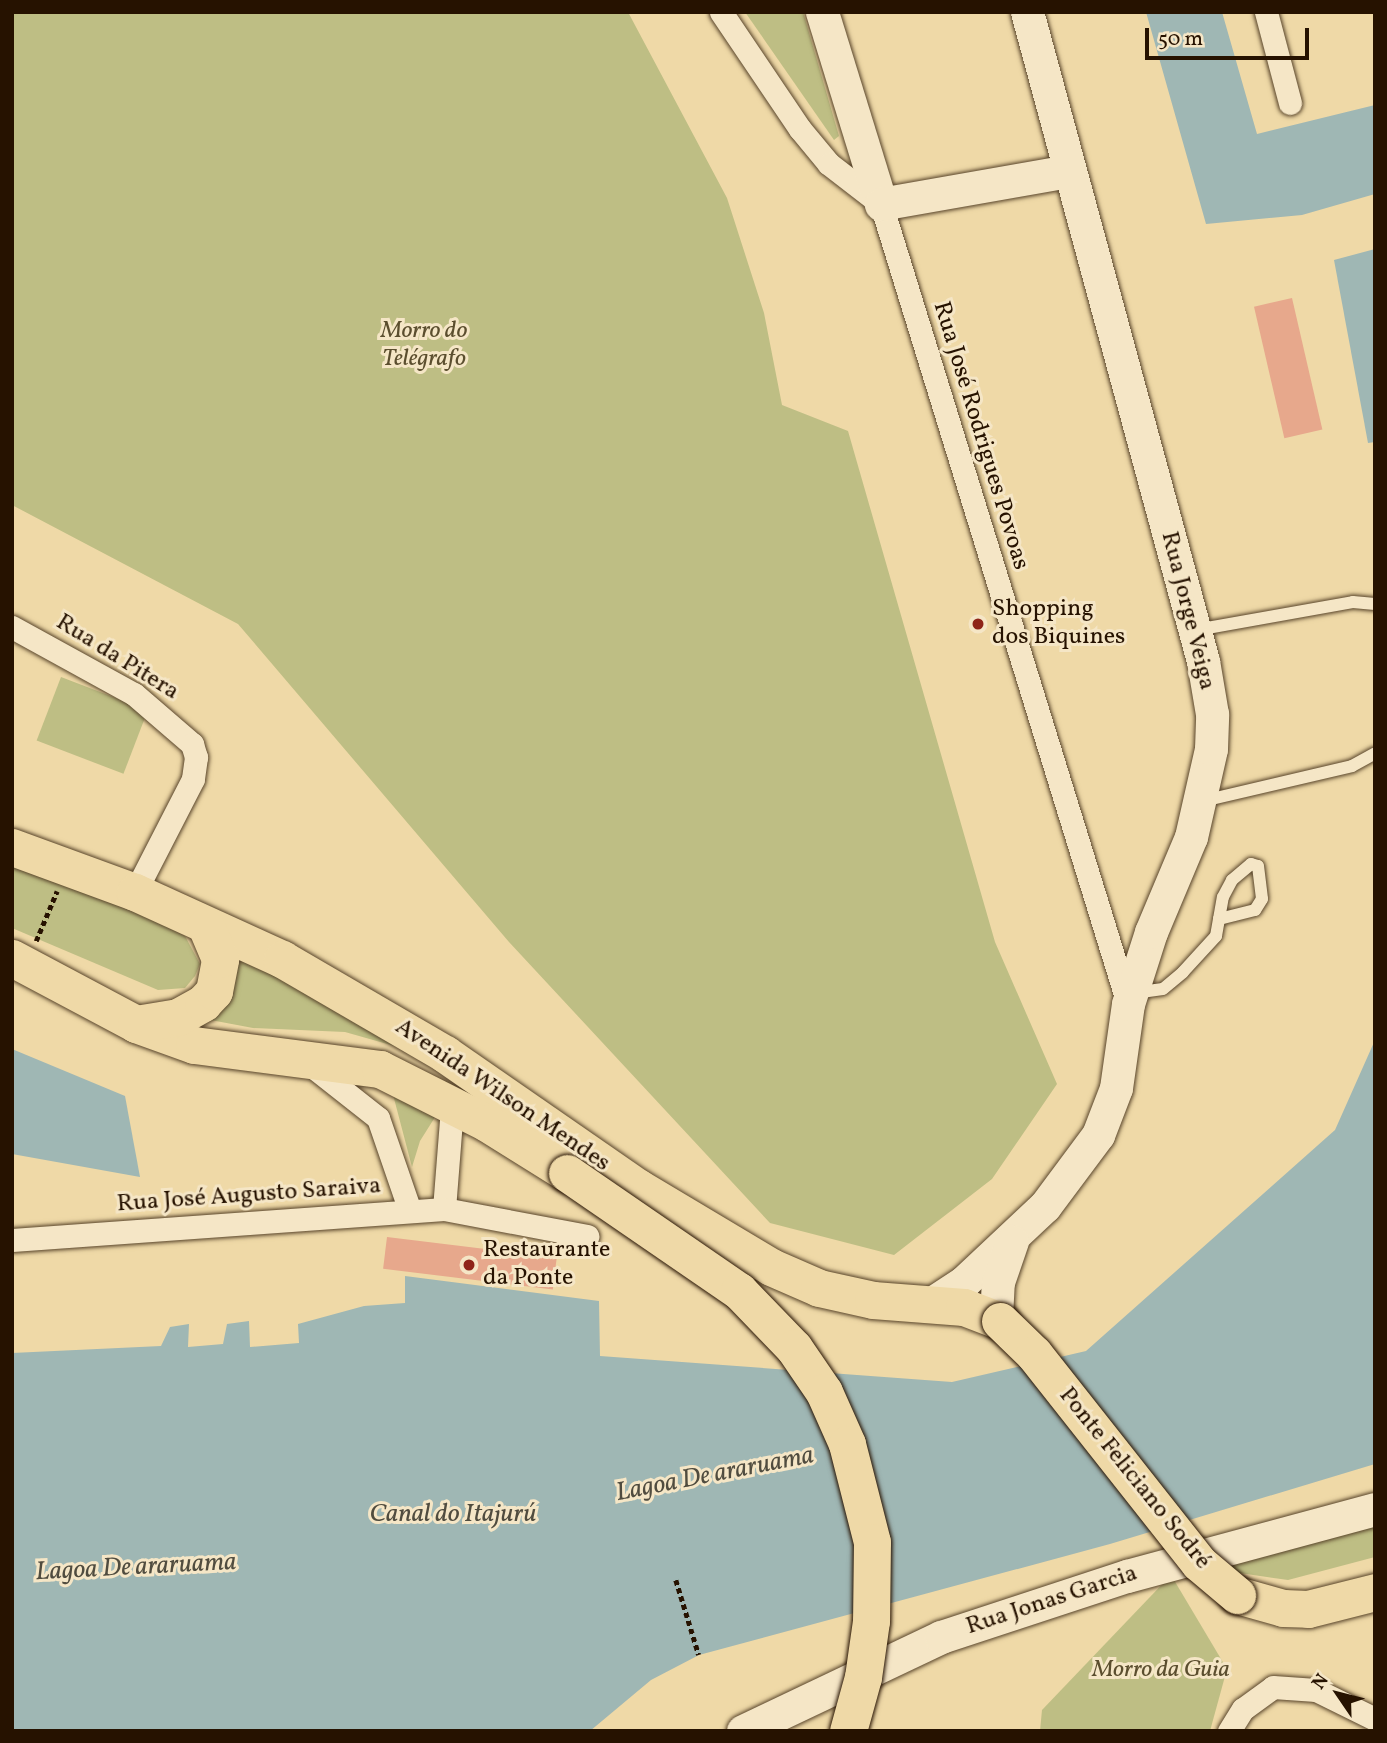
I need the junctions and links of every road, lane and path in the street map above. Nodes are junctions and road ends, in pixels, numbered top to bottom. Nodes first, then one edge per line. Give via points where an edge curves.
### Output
1 (721, 12) edge
2 (822, 12) edge
3 (1027, 12) edge
4 (1266, 12) edge
5 (1290, 103) dead end
6 (1069, 172) junction
7 (881, 204) junction
8 (1375, 604) edge
9 (12, 627) edge
10 (1195, 630) junction
11 (1375, 752) edge
12 (1202, 801) junction
13 (12, 847) edge
14 (67, 867) junction
15 (135, 892) junction
16 (1219, 919) junction
17 (206, 926) junction
18 (19, 962) edge
19 (1130, 998) junction
20 (136, 1024) junction
21 (445, 1054) junction
22 (301, 1058) junction
23 (452, 1107) junction
24 (444, 1209) junction
25 (410, 1211) junction
26 (587, 1236) dead end
27 (1013, 1237) junction
28 (12, 1240) edge
29 (929, 1305) junction
30 (998, 1319) junction
31 (1375, 1509) edge
32 (676, 1580) dead end
33 (1375, 1592) edge
34 (699, 1655) dead end
35 (1375, 1719) edge
36 (743, 1731) edge
37 (848, 1731) edge
38 (1229, 1731) edge

1 - 7 street via 829,164
2 - 7 main road
3 - 6 main road, Rua Jorge Veiga
4 - 5 street
6 - 7 main road
6 - 10 main road, Rua Jorge Veiga
7 - 19 street, Rua José Rodrigues Povoas
8 - 10 lane via 1353,601
9 - 15 street, Rua da Pitera via 134,694 192,744 196,757 193,779
10 - 12 main road, Rua Jorge Veiga via 1212,714
11 - 12 lane via 1352,766
12 - 19 main road, Rua Jorge Veiga
13 - 14 main road, Avenida Wilson Mendes
14 - 15 main road, Avenida Wilson Mendes
14 - 18 path
15 - 17 main road, Avenida Wilson Mendes
16 - 16 lane via 1255,910 1262,899 1258,866 1251,864 1232,880
16 - 19 lane via 1216,936 1163,989
17 - 20 main road via 220,959 214,991 178,1017
17 - 21 main road, Avenida Wilson Mendes via 282,959
18 - 20 main road, Avenida Wilson Mendes
19 - 27 main road, Rua Jorge Veiga via 1116,1088 1098,1135 1074,1172
20 - 22 main road, Avenida Wilson Mendes via 194,1045
21 - 23 main road
21 - 29 main road, Avenida Wilson Mendes via 731,1247 819,1287 873,1300
22 - 23 main road, Avenida Wilson Mendes via 380,1069
22 - 25 street via 348,1090 378,1118
23 - 24 street
23 - 37 main road, Avenida Wilson Mendes, bridge via 487,1123 567,1173 739,1291 794,1348 824,1392 852,1456 872,1542 871,1621
24 - 25 street, Rua José Augusto Saraiva
24 - 26 street, Rua José Augusto Saraiva
25 - 28 street, Rua José Augusto Saraiva
27 - 29 main road, Rua Jorge Veiga
27 - 30 main road via 998,1282
29 - 30 main road, Avenida Wilson Mendes via 964,1307
30 - 33 main road, Ponte Feliciano Sodré, bridge via 1034,1354 1199,1563 1237,1595 1283,1608 1308,1609
31 - 36 main road, Rua Jonas Garcia via 1127,1576 941,1637
32 - 34 path
35 - 38 street via 1316,1690 1273,1687 1243,1709

